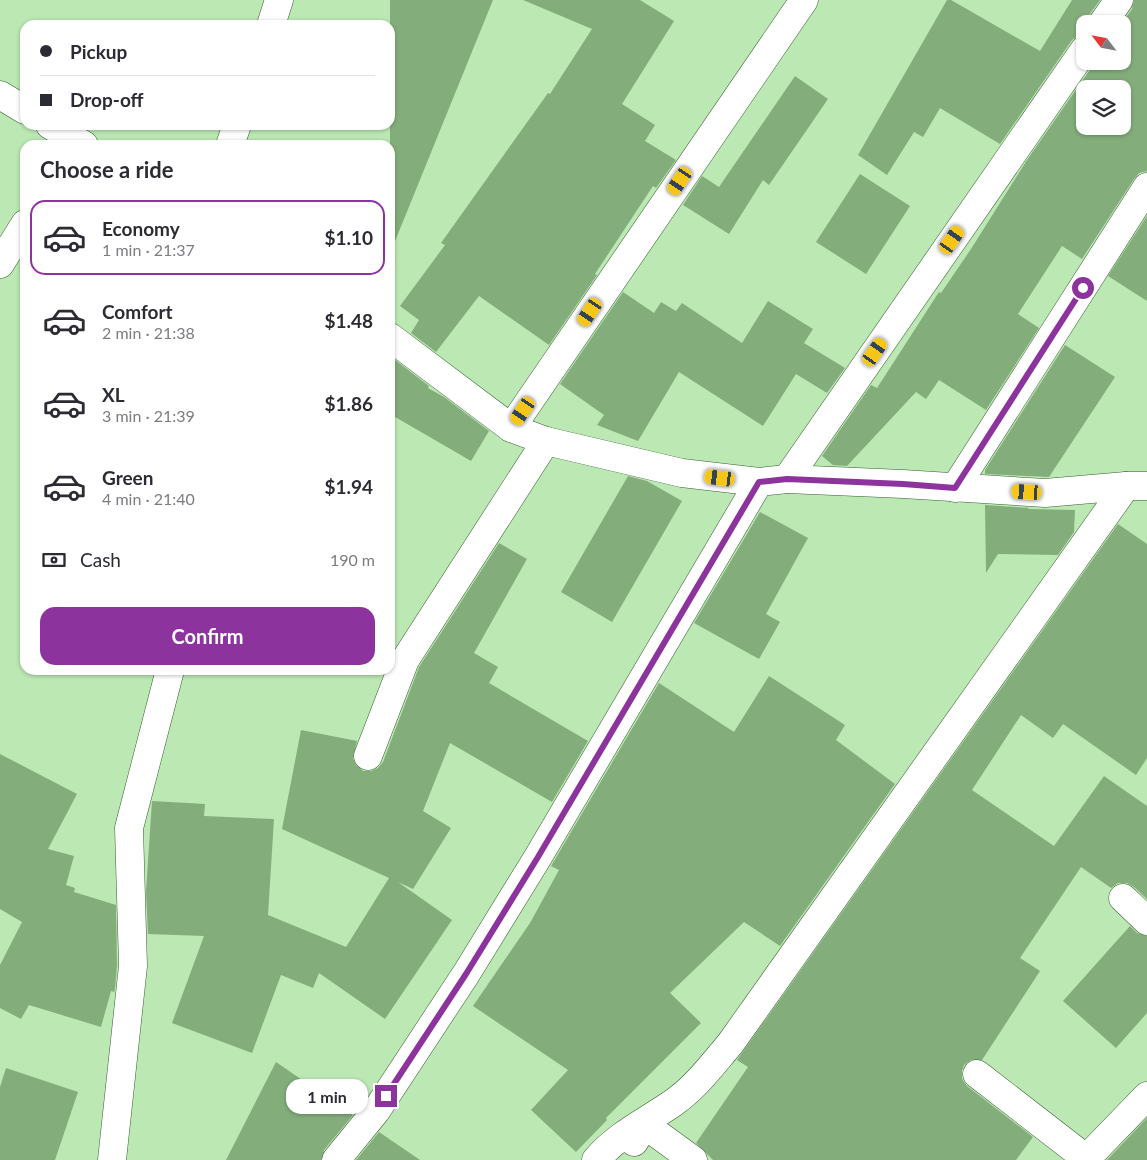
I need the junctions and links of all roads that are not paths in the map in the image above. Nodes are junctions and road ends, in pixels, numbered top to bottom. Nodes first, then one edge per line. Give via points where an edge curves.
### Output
1 (279, 0) edge
2 (804, 0) edge
3 (1119, 0) edge
4 (1108, 15) edge
5 (273, 20) edge
6 (1076, 62) edge
7 (0, 94) edge
8 (20, 107) edge
9 (57, 130) edge
10 (72, 140) edge
11 (1147, 187) edge
12 (20, 232) edge
13 (0, 264) edge
14 (395, 341) edge
15 (511, 428) junction
16 (546, 440) junction
17 (787, 479) junction
18 (759, 482) junction
19 (1137, 486) edge
20 (955, 488) junction
21 (169, 675) edge
22 (368, 756) dead end
23 (1123, 898) dead end
24 (1147, 921) edge
25 (977, 1074) dead end
26 (1147, 1096) edge
27 (112, 1160) edge
28 (336, 1160) edge
29 (596, 1160) edge
30 (622, 1160) edge
31 (692, 1160) edge
32 (1086, 1160) edge

1 - 5 street
2 - 15 street
3 - 4 street
6 - 17 street
7 - 8 street
9 - 10 street
11 - 20 street
12 - 13 street
14 - 15 street
15 - 16 street
16 - 18 street via 682,473
16 - 22 street via 405,660
17 - 18 street
17 - 20 street
18 - 28 street via 466,974 376,1111
19 - 20 street via 1045,493
19 - 29 street via 730,1044 699,1081 674,1102 628,1131
21 - 27 street via 129,828 133,966
23 - 24 street
25 - 32 street
26 - 32 street
30 - 31 street via 645,1125

